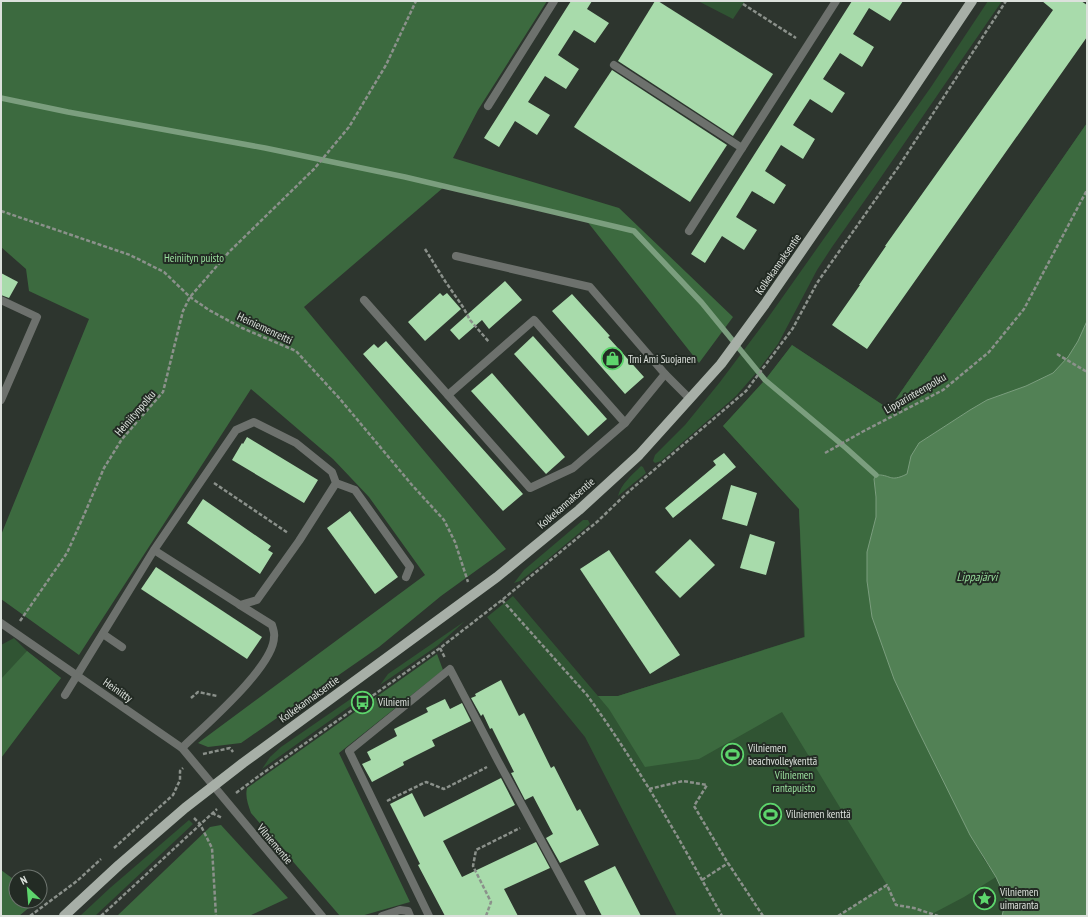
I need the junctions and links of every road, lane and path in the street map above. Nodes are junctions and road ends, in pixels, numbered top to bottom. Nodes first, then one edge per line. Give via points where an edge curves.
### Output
1 (416, 1) edge
2 (554, 1) edge
3 (836, 1) edge
4 (972, 1) edge
5 (1006, 1) edge
6 (743, 4) dead end
7 (808, 45) junction
8 (614, 65) dead end
9 (488, 106) dead end
10 (742, 148) junction
11 (1087, 190) edge
12 (1, 211) edge
13 (689, 231) dead end
14 (425, 249) dead end
15 (456, 256) dead end
16 (190, 297) junction
17 (1, 300) edge
18 (364, 300) dead end
19 (498, 352) junction
20 (1057, 354) dead end
21 (1087, 372) edge
22 (665, 374) junction
23 (448, 395) junction
24 (690, 399) junction
25 (1, 400) edge
26 (625, 424) junction
27 (825, 453) dead end
28 (204, 476) junction
29 (336, 483) junction
30 (299, 541) junction
31 (154, 550) junction
32 (406, 578) dead end
33 (474, 593) junction
34 (502, 600) junction
35 (240, 605) junction
36 (1, 623) edge
37 (12, 630) junction
38 (103, 634) junction
39 (122, 648) dead end
40 (77, 675) junction
41 (65, 696) dead end
42 (236, 696) junction
43 (191, 698) dead end
44 (182, 748) junction
45 (230, 748) dead end
46 (498, 761) junction
47 (192, 762) junction
48 (212, 786) junction
49 (649, 789) junction
50 (226, 802) junction
51 (376, 807) junction
52 (531, 822) junction
53 (200, 824) junction
54 (111, 851) dead end
55 (105, 856) dead end
56 (728, 863) junction
57 (702, 880) junction
58 (30, 916) edge
59 (64, 916) edge
60 (101, 916) edge
61 (216, 916) edge
62 (322, 916) edge
63 (382, 916) edge
64 (410, 916) edge
65 (429, 916) edge
66 (486, 916) edge
67 (582, 916) edge
68 (722, 916) edge
69 (763, 916) edge
70 (838, 916) edge
71 (938, 916) edge

1 - 16 path, Heiniitynpolku via 386,65 349,127 314,169 229,252
2 - 9 street
3 - 7 street
4 - 24 main road, Kolkekannaksentie via 765,304 721,364
5 - 34 path via 898,166 817,283 793,328 746,391 598,521
6 - 7 path
7 - 10 street
8 - 10 street
10 - 13 street
11 - 27 path, Lipparinteenpolku via 1024,309 989,352 942,390
12 - 16 path, Heiniemenreitti via 130,254 164,272
14 - 19 path via 470,320
15 - 22 street via 590,287
16 - 33 path, Heiniemenreitti via 242,328 296,351 444,520
16 - 37 path, Heiniitynpolku via 184,311 164,392 122,439 107,462 67,553
17 - 25 street via 37,317
18 - 23 street
19 - 23 street
19 - 26 street via 534,320
20 - 21 path
22 - 24 street
22 - 26 street
23 - 26 street via 530,488 573,468
24 - 33 main road, Kolkekannaksentie via 639,454 585,504
28 - 29 street via 236,430 254,422 296,443 332,472
28 - 30 path
28 - 31 street
29 - 30 street
29 - 32 street via 356,490 410,567
30 - 35 street via 257,600
31 - 35 street
31 - 38 street
33 - 48 main road, Kolkekannaksentie
34 - 49 path via 587,695
34 - 50 path via 440,648
35 - 42 street via 272,625 274,637 270,653
36 - 37 street, Heiniitty
37 - 40 street, Heiniitty
38 - 39 street
38 - 40 street
40 - 41 street
40 - 44 street, Heiniitty
42 - 43 path via 214,696 198,692
42 - 44 street
44 - 47 street, Heiniitty
45 - 47 path via 204,753
46 - 51 path via 444,789 426,782
46 - 51 street via 450,669 348,751
46 - 52 street
47 - 48 street, Heiniitty
47 - 54 path via 180,771 180,780 173,795
48 - 50 street, Vilniementie
48 - 59 main road, Kolkekannaksentie via 119,865
49 - 56 path via 683,781 707,785 694,806
49 - 57 path
50 - 53 path
50 - 62 street, Vilniementie
51 - 65 street
52 - 66 path via 476,850 473,866 491,902
52 - 67 street
53 - 60 path
53 - 61 path via 212,848
55 - 58 path via 77,881
56 - 57 path
56 - 69 path
57 - 68 path
63 - 64 street via 400,910 408,911
70 - 71 path via 887,885 896,905

